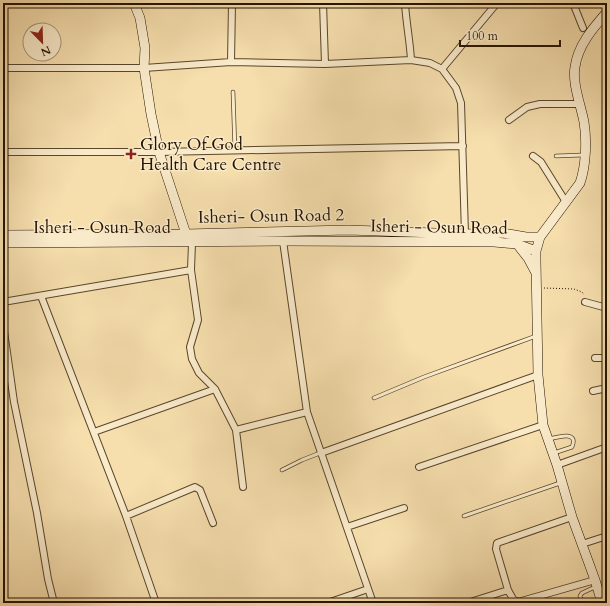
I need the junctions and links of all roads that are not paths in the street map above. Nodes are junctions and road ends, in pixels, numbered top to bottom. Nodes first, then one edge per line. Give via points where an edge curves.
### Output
1 (134, 3) edge
2 (232, 3) edge
3 (323, 3) edge
4 (405, 3) edge
5 (497, 3) edge
6 (573, 3) edge
7 (607, 12) edge
8 (583, 28) dead end
9 (411, 60) junction
10 (231, 62) junction
11 (326, 64) junction
12 (3, 68) edge
13 (144, 68) junction
14 (442, 69) junction
15 (233, 92) dead end
16 (580, 104) junction
17 (509, 120) dead end
18 (463, 146) junction
19 (235, 151) junction
20 (3, 152) edge
21 (159, 152) junction
22 (585, 155) junction
23 (533, 156) dead end
24 (556, 156) dead end
25 (566, 202) junction
26 (465, 234) junction
27 (3, 235) edge
28 (540, 236) junction
29 (188, 240) junction
30 (283, 241) junction
31 (3, 243) edge
32 (517, 244) junction
33 (536, 250) junction
34 (191, 270) junction
35 (537, 276) junction
36 (41, 296) junction
37 (3, 302) edge
38 (585, 302) road end
39 (607, 308) edge
40 (3, 324) edge
41 (538, 335) junction
42 (595, 358) dead end
43 (607, 358) edge
44 (538, 375) junction
45 (607, 388) edge
46 (215, 389) junction
47 (593, 391) dead end
48 (374, 398) dead end
49 (307, 412) junction
50 (543, 425) junction
51 (236, 430) junction
52 (94, 432) junction
53 (547, 439) junction
54 (607, 447) edge
55 (321, 453) junction
56 (553, 454) junction
57 (558, 465) junction
58 (419, 468) dead end
59 (282, 470) dead end
60 (562, 482) junction
61 (243, 486) dead end
62 (404, 508) dead end
63 (126, 516) junction
64 (464, 516) dead end
65 (572, 517) junction
66 (213, 523) dead end
67 (347, 527) junction
68 (607, 536) edge
69 (582, 544) junction
70 (596, 583) junction
71 (368, 589) junction
72 (508, 590) junction
73 (54, 603) edge
74 (156, 603) edge
75 (327, 603) edge
76 (373, 603) edge
77 (467, 603) edge
78 (582, 603) edge
79 (602, 603) edge

1 - 13 main road via 140,18 145,48
2 - 10 street
3 - 11 street
4 - 9 street
5 - 14 street
6 - 8 street
7 - 16 main road via 589,32 574,68
9 - 11 street
9 - 14 street via 430,63
10 - 11 street
10 - 13 street
12 - 13 street
13 - 21 main road
14 - 18 street via 456,88 461,103
15 - 19 lane
16 - 17 street via 540,104 527,107
16 - 22 main road via 584,123
18 - 19 street
18 - 26 street
19 - 21 street
20 - 21 street
21 - 29 main road
22 - 24 lane
22 - 25 main road via 580,183
23 - 25 street via 540,162
25 - 28 main road
26 - 28 main road, Isheri- Osun Road 2
26 - 29 main road, Isheri- Osun Road 2 via 348,230
27 - 29 main road, Isheri- Osun Road 2
28 - 33 main road
29 - 30 main road, Isheri - Osun Road
29 - 31 main road, Isheri - Osun Road
29 - 34 street
30 - 32 main road, Isheri - Osun Road
30 - 49 street
32 - 33 main road, Isheri - Osun Road
32 - 35 main road
33 - 35 main road
34 - 36 street
34 - 46 street via 198,320 190,347 192,359 199,373
35 - 41 main road
36 - 37 street
36 - 52 street
38 - 39 street
40 - 73 street via 14,402
41 - 44 main road
41 - 48 lane
42 - 43 street
44 - 50 main road
44 - 55 street
45 - 47 street
46 - 51 street
46 - 52 street
49 - 51 street
49 - 55 street
50 - 53 main road
50 - 58 street
51 - 61 street
52 - 63 street
53 - 56 main road
53 - 56 lane via 565,435 572,439 572,447
54 - 57 street
55 - 59 lane
55 - 67 street
56 - 57 main road
57 - 60 main road
60 - 64 lane
60 - 65 main road
62 - 67 street
63 - 66 street via 195,487 200,490
63 - 74 street
65 - 69 main road
65 - 72 street via 497,543 496,549
67 - 71 street
68 - 69 street
69 - 70 main road
70 - 72 street via 518,602
70 - 78 lane via 582,593
70 - 79 main road
71 - 75 street
71 - 76 street
72 - 77 street

